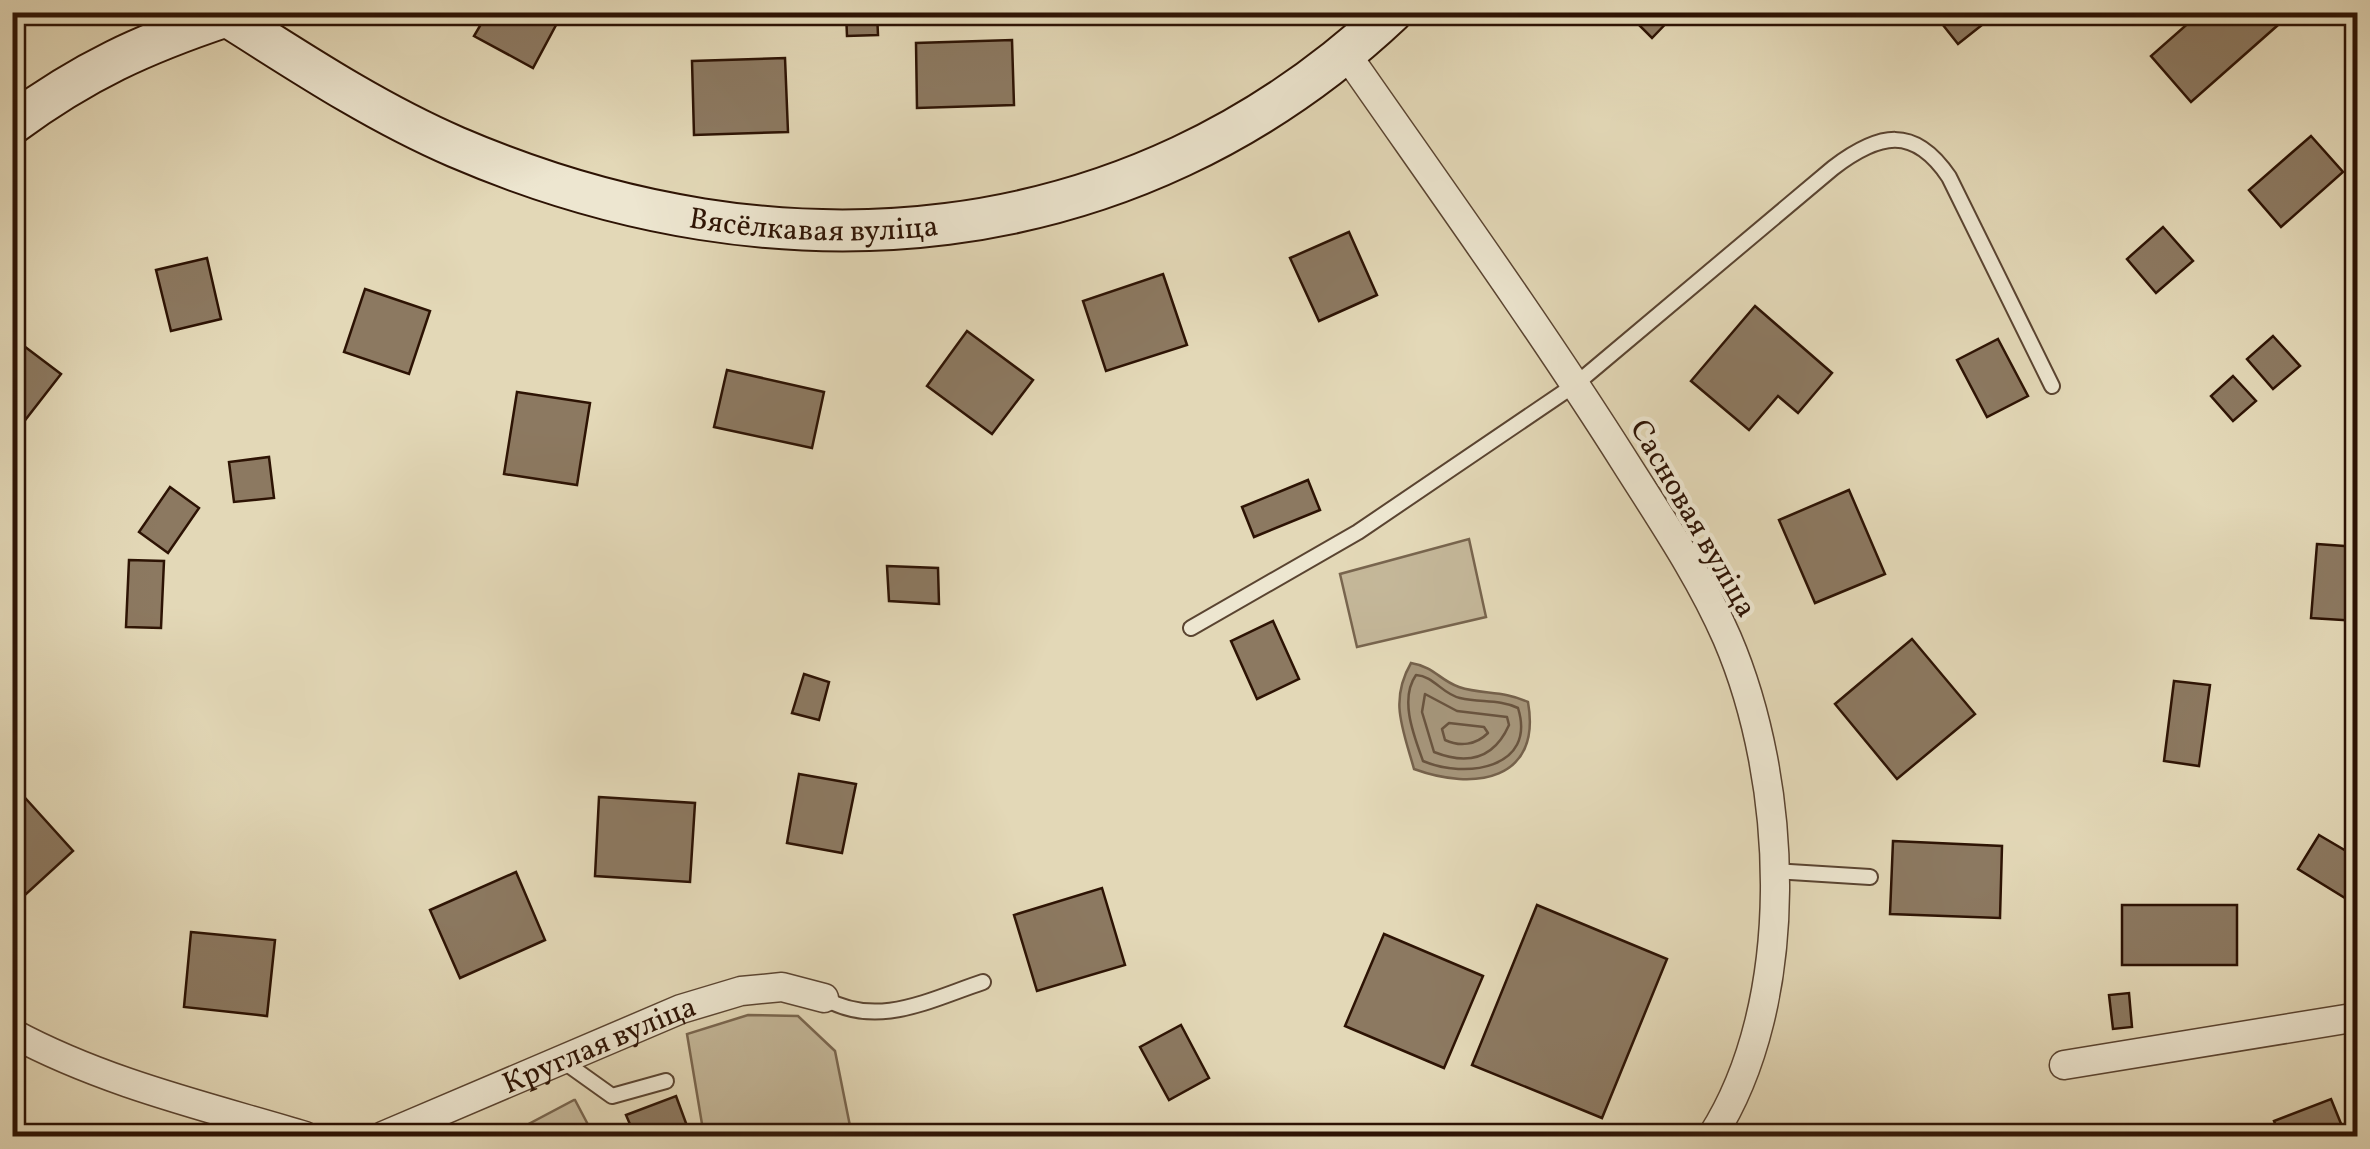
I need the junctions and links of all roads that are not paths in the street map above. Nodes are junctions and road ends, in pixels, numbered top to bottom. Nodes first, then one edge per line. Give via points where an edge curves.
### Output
1 (1392, 12) edge
2 (226, 14) edge
3 (1347, 55) junction
4 (12, 124) edge
5 (1576, 384) junction
6 (2052, 386) dead end
7 (1191, 628) dead end
8 (1776, 871) junction
9 (1870, 877) dead end
10 (983, 982) dead end
11 (824, 998) joint
12 (2358, 1017) edge
13 (12, 1033) edge
14 (562, 1061) junction
15 (2064, 1066) dead end
16 (666, 1080) dead end
17 (306, 1136) edge
18 (383, 1136) edge
19 (1712, 1136) edge

1 - 3 street, Вясёлкавая вуліца
2 - 3 street, Вясёлкавая вуліца via 354,96 456,147 568,188 672,215 767,229 971,221 1068,203 1174,164 1265,114
2 - 4 street via 142,44
3 - 5 street, Сасновая вуліца
5 - 6 lane via 1832,168 1859,148 1886,140 1932,151 1950,177
5 - 7 lane via 1358,532
5 - 8 street, Сасновая вуліца via 1728,639 1753,714
8 - 9 lane
8 - 19 street, Сасновая вуліца via 1771,954 1753,1042
10 - 11 lane via 898,1011 846,1011
11 - 14 street, Круглая вуліца via 782,987 741,991 681,1009
12 - 15 street
13 - 17 street via 62,1060 151,1092
14 - 16 lane via 612,1096
14 - 18 street, Круглая вуліца

